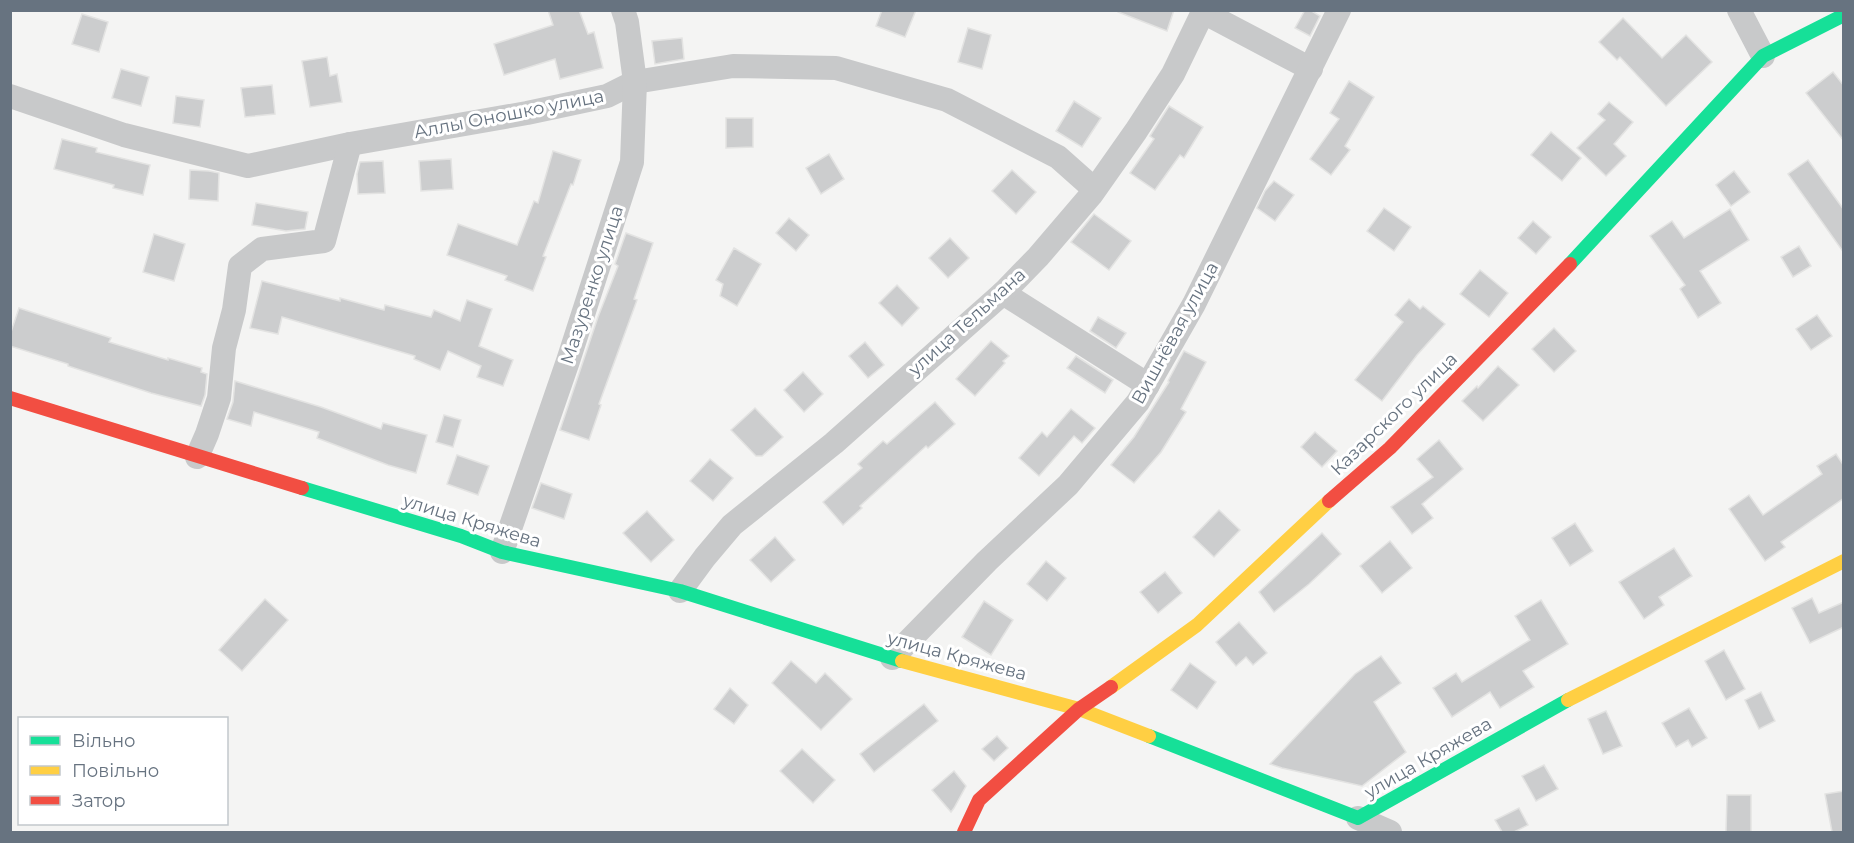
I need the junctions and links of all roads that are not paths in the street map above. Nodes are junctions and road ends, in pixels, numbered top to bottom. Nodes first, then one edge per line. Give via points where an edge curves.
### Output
1 (623, 10) edge
2 (1339, 10) edge
3 (1738, 10) edge
4 (1203, 11) edge
5 (1844, 15) edge
6 (1762, 56) junction
7 (1311, 69) junction
8 (635, 82) junction
9 (10, 96) edge
10 (350, 144) junction
11 (1094, 189) junction
12 (1003, 292) junction
13 (1148, 385) junction
14 (10, 398) edge
15 (197, 457) junction
16 (502, 552) junction
17 (1844, 561) edge
18 (680, 591) junction
19 (892, 658) junction
20 (1079, 709) junction
21 (1358, 819) junction
22 (964, 832) edge
23 (1390, 832) edge

1 - 8 street, Мазуренко улица
2 - 7 street, Вишнёвая улица
3 - 6 street
4 - 7 street
4 - 11 street, улица Тельмана via 1173,75
5 - 6 street, Казарского улица
6 - 20 street, Казарского улица via 1586,247 1390,448 1197,625
7 - 13 street, Вишнёвая улица via 1194,304
8 - 10 street, Аллы Оношко улица via 607,96
8 - 11 street, Аллы Оношко улица via 733,66 836,68 947,100 1058,157
8 - 16 street, Мазуренко улица via 632,162
9 - 10 street, Аллы Оношко улица via 124,135 248,166
10 - 15 street via 324,241 262,249 240,266 219,398
11 - 12 street, улица Тельмана via 1038,257
12 - 13 street
12 - 18 street, улица Тельмана via 834,443 732,525
13 - 19 street, Вишнёвая улица via 1068,485
14 - 15 street, улица Кряжева
15 - 16 street, улица Кряжева via 461,536
16 - 18 street, улица Кряжева
17 - 21 street, улица Кряжева via 1592,687
18 - 19 street, улица Кряжева
19 - 20 street, улица Кряжева
20 - 21 street, улица Кряжева
20 - 22 street, Казарского улица via 979,800
21 - 23 street

